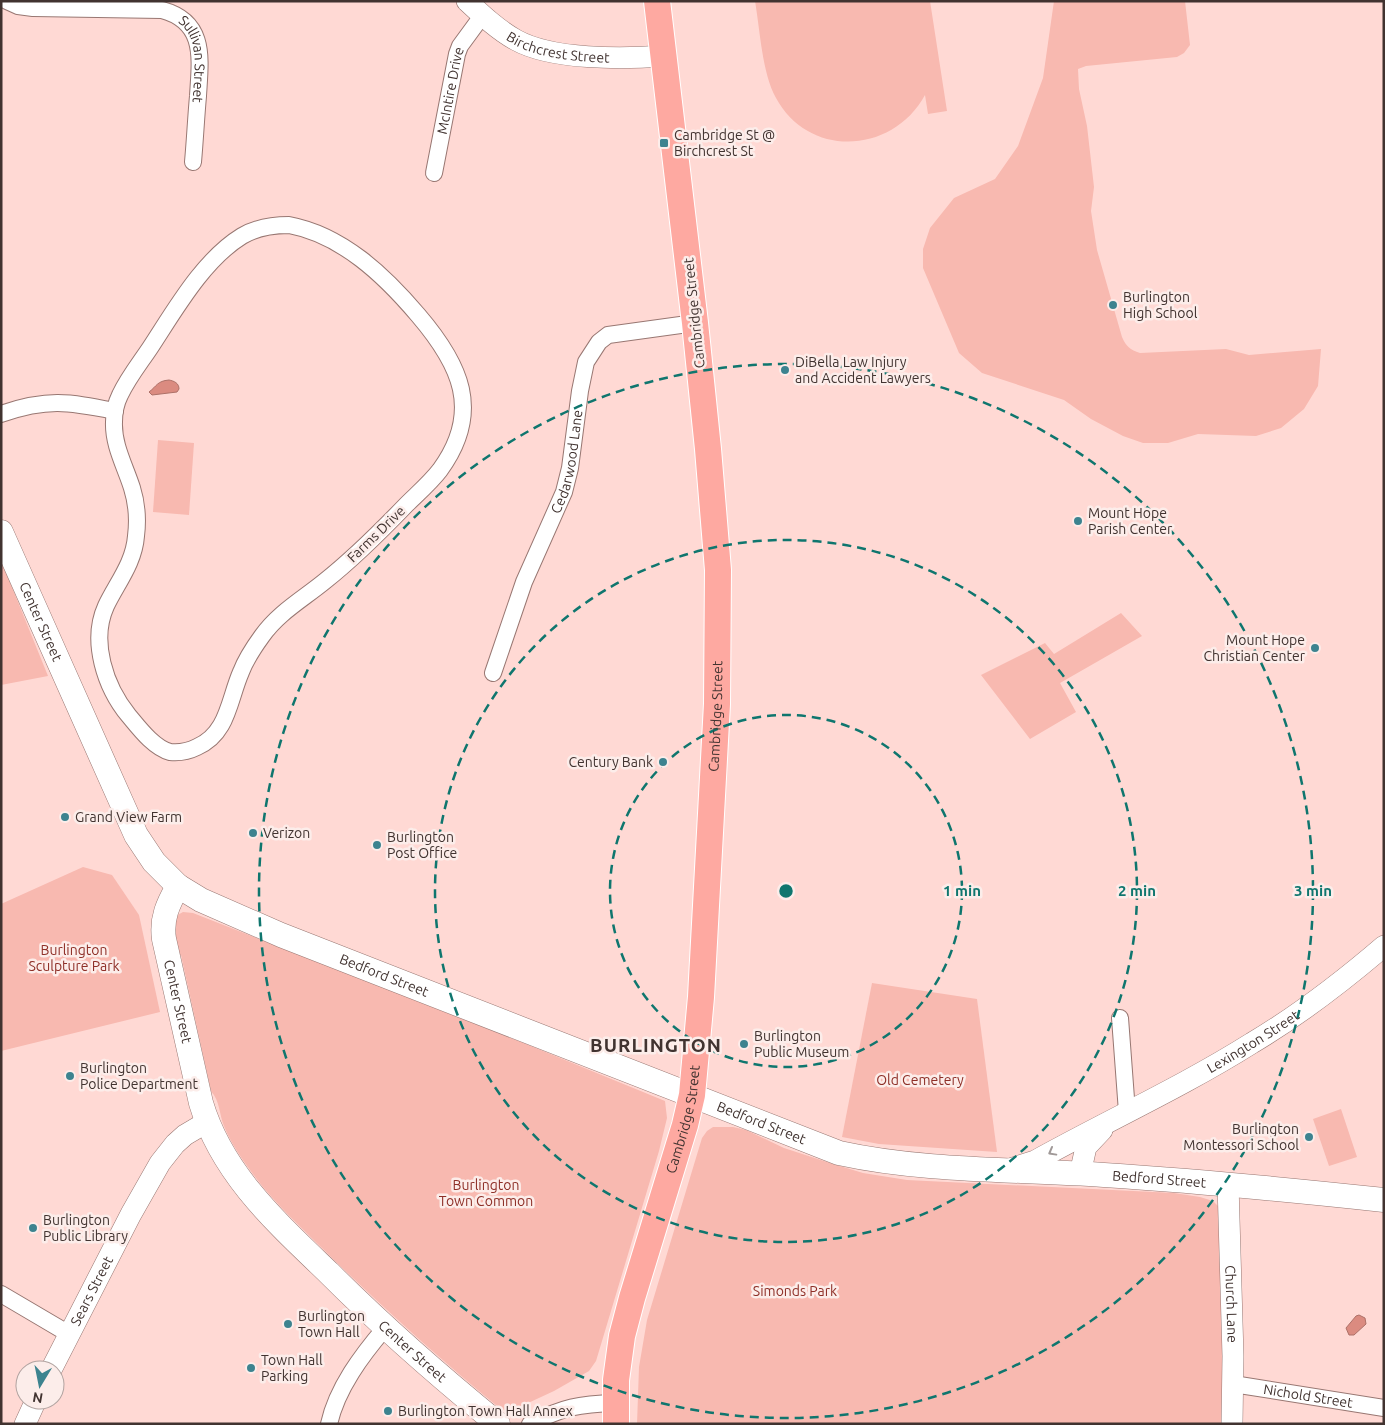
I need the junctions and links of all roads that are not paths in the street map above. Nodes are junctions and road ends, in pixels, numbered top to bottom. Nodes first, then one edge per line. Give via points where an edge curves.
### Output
1 (7, 1) edge
2 (657, 1) edge
3 (475, 8) edge
4 (664, 56) junction
5 (193, 162) dead end
6 (434, 173) dead end
7 (695, 323) junction
8 (115, 411) junction
9 (1, 414) edge
10 (1, 532) edge
11 (493, 673) dead end
12 (178, 886) junction
13 (1384, 946) edge
14 (1120, 1018) dead end
15 (692, 1095) junction
16 (1119, 1116) junction
17 (207, 1122) junction
18 (1004, 1170) junction
19 (1080, 1174) junction
20 (1228, 1184) junction
21 (1384, 1200) edge
22 (1, 1294) edge
23 (385, 1328) junction
24 (69, 1334) junction
25 (56, 1360) edge
26 (1233, 1384) junction
27 (1384, 1408) edge
28 (31, 1410) edge
29 (616, 1413) edge
30 (25, 1424) edge
31 (329, 1424) edge
32 (498, 1424) edge
33 (530, 1424) edge
34 (1232, 1424) edge

1 - 5 street, Sullivan Street via 33,8 156,9 180,17 195,36 200,54
2 - 4 main road, Cambridge Street
3 - 4 street, Birchcrest Street via 516,40 546,51 639,58
3 - 6 street, McIntire Drive via 457,54
4 - 7 main road, Cambridge Street
7 - 11 street, Cedarwood Lane via 608,335 590,354 564,492 524,582
7 - 15 main road, Cambridge Street via 718,570 718,617 712,815
8 - 8 street, Farms Drive via 126,384 203,272 241,237 261,228 280,225 308,230 334,241 363,261 405,300 450,358 463,401 455,443 441,469 356,555 273,623 241,670 220,728 202,745 178,752 164,750 156,744 123,709 109,682 99,651 101,619 130,563 136,534 135,500 116,440
8 - 9 street via 57,402
10 - 12 main road, Center Street via 132,826 154,862
12 - 15 main road, Bedford Street via 201,900 263,927
12 - 17 main road, Center Street via 166,909 162,930 192,1070
13 - 16 street, Lexington Street via 1321,998 1259,1039
14 - 16 street
15 - 18 main road, Bedford Street via 839,1153 901,1163
15 - 29 main road, Cambridge Street via 622,1336
16 -> 18 street, Lexington Street via 1034,1161
16 - 19 street, Lexington Street via 1090,1141
17 - 23 main road, Center Street via 232,1168 264,1210
17 - 24 street, Sears Street via 185,1135 160,1162
18 - 19 main road, Bedford Street
19 - 20 main road, Bedford Street
20 - 21 main road, Bedford Street
20 - 26 street, Church Lane
22 - 24 street
23 - 31 street via 350,1376 337,1399
23 - 32 main road, Center Street
24 - 25 street, Sears Street
26 - 27 street, Nichold Street
26 - 34 street, Church Lane
28 - 30 street
29 - 33 street via 585,1404 561,1409

